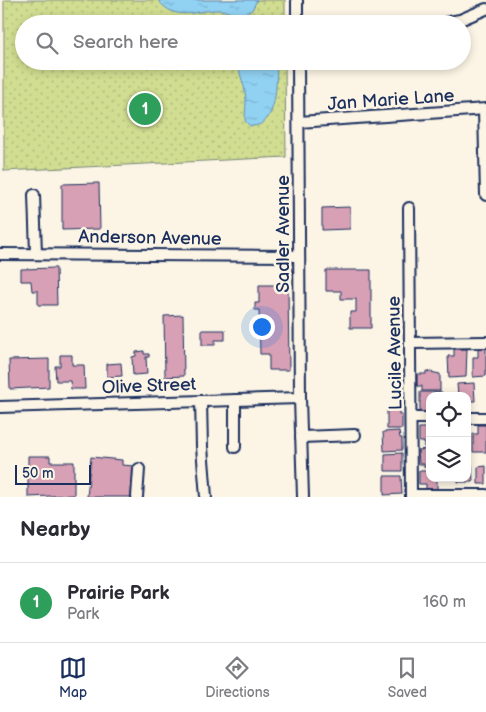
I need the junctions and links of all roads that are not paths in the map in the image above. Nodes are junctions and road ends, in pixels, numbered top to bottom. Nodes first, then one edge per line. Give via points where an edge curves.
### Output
1 (297, 0) edge
2 (486, 9) edge
3 (297, 15) edge
4 (471, 15) edge
5 (298, 70) edge
6 (485, 109) edge
7 (299, 122) junction
8 (34, 195) dead end
9 (486, 195) edge
10 (409, 208) dead end
11 (36, 253) junction
12 (0, 254) edge
13 (299, 256) junction
14 (486, 342) edge
15 (410, 343) junction
16 (300, 398) junction
17 (235, 400) junction
18 (201, 401) junction
19 (0, 407) edge
20 (412, 418) junction
21 (426, 418) edge
22 (471, 418) edge
23 (486, 418) edge
24 (355, 435) dead end
25 (301, 437) junction
26 (235, 447) dead end
27 (139, 469) dead end
28 (486, 495) edge
29 (412, 496) edge
30 (137, 497) edge
31 (206, 497) edge
32 (303, 497) edge

1 - 3 street
2 - 4 street
5 - 7 street, Sadler Avenue
6 - 7 street, Jan Marie Lane
6 - 9 street
7 - 13 street, Sadler Avenue
8 - 11 street
10 - 15 street, Lucile Avenue
11 - 12 street, Anderson Avenue
11 - 13 street, Anderson Avenue
13 - 16 street, Sadler Avenue
14 - 15 street
15 - 20 street, Lucile Avenue
16 - 17 street, Olive Street
16 - 25 street, Sadler Avenue
17 - 18 street, Olive Street
17 - 26 street
18 - 19 street, Olive Street
18 - 31 street
20 - 21 street
20 - 29 street, Lucile Avenue
22 - 23 street
24 - 25 street
25 - 32 street, Sadler Avenue
27 - 30 street
28 - 29 street

